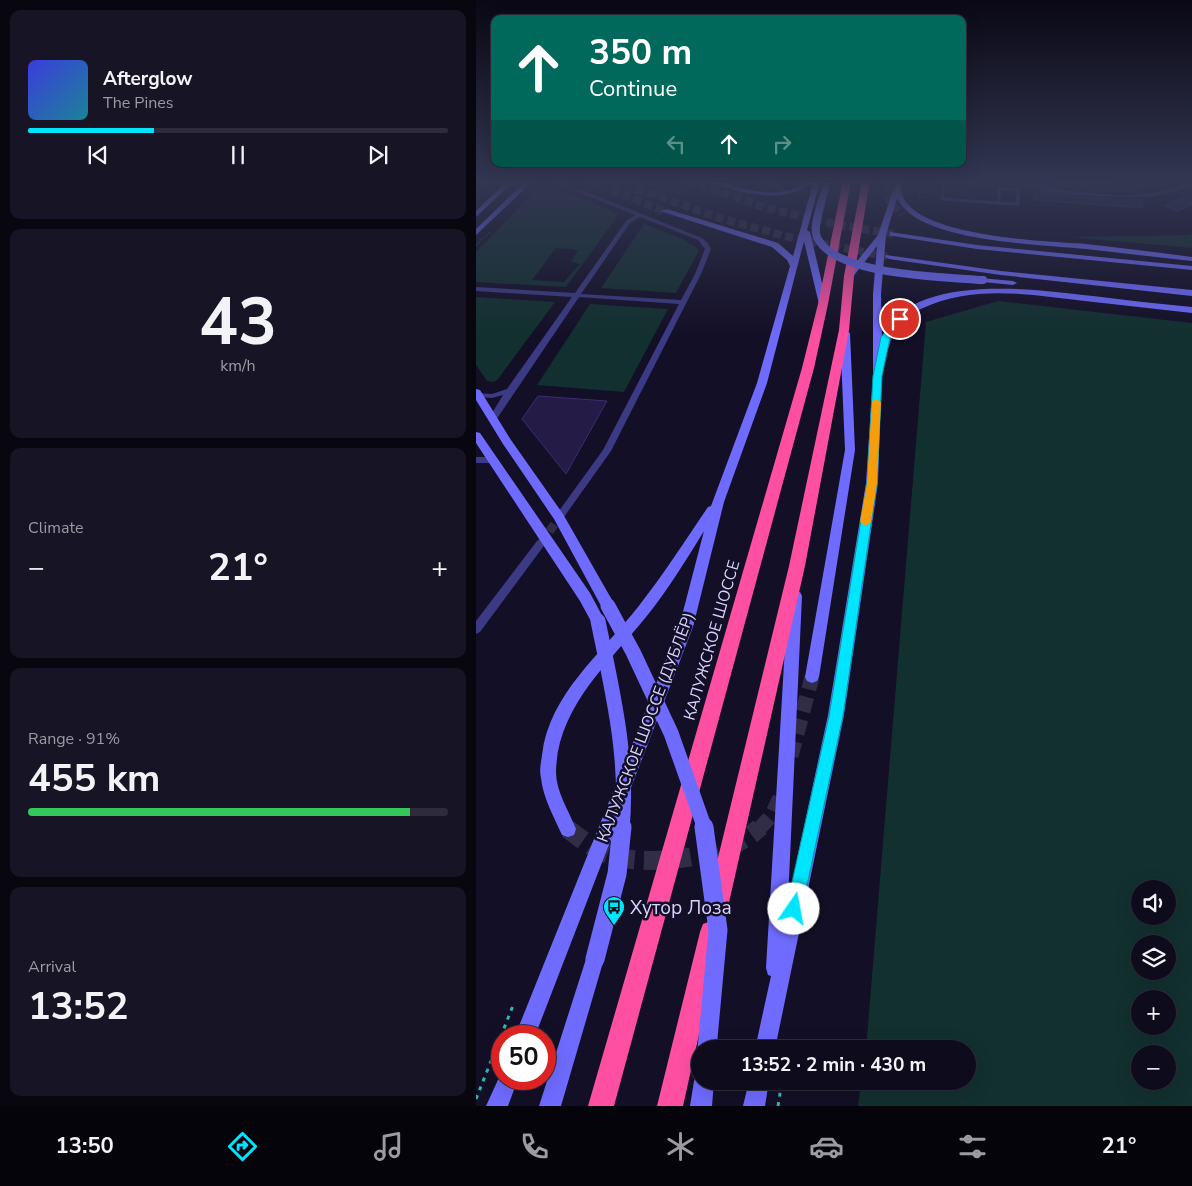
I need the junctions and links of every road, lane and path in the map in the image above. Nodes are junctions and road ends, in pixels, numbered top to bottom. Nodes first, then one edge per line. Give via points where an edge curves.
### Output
1 (621, 233) edge
2 (684, 233) edge
3 (735, 233) edge
4 (803, 233) edge
5 (806, 233) edge
6 (817, 233) edge
7 (837, 233) edge
8 (857, 233) edge
9 (937, 233) edge
10 (967, 233) edge
11 (893, 234) tunnel mouth
12 (882, 235) joint
13 (1030, 251) junction
14 (888, 257) tunnel mouth
15 (1192, 259) edge
16 (794, 267) junction
17 (1192, 268) edge
18 (849, 276) junction
19 (476, 289) edge
20 (1192, 293) edge
21 (578, 295) junction
22 (683, 302) junction
23 (1192, 303) edge
24 (823, 304) junction
25 (1192, 310) edge
26 (844, 330) junction
27 (878, 376) junction
28 (510, 391) junction
29 (477, 394) edge
30 (493, 418) junction
31 (476, 437) edge
32 (476, 460) edge
33 (493, 460) junction
34 (718, 502) junction
35 (561, 515) tunnel mouth
36 (540, 544) tunnel mouth
37 (797, 566) junction
38 (476, 629) edge
39 (812, 677) tunnel mouth
40 (568, 829) tunnel mouth
41 (514, 1003) dead end
42 (773, 1005) junction
43 (529, 1025) edge
44 (708, 1040) edge
45 (767, 1040) edge
46 (504, 1090) edge
47 (703, 1090) edge
48 (757, 1090) edge
49 (781, 1090) edge
50 (476, 1099) edge
51 (498, 1106) edge
52 (550, 1106) edge
53 (601, 1106) edge
54 (670, 1106) edge
55 (701, 1106) edge
56 (754, 1106) edge
57 (778, 1106) edge

1 - 21 street
2 - 22 street via 708,246
3 - 16 main road via 776,245 791,258
4 - 16 main road, КАЛУЖСКОЕ ШОССЕ (ДУБЛЁР)
5 - 24 main road
6 - 23 main road, bridge via 824,248 848,263 890,272
7 - 24 highway, КАЛУЖСКОЕ ШОССЕ
8 - 18 highway
9 - 13 main road
10 - 15 main road
11 - 13 main road via 977,247
12 - 18 main road
12 - 27 main road via 877,294
13 - 17 main road
14 - 20 main road via 1001,273
16 - 34 main road, КАЛУЖСКОЕ ШОССЕ (ДУБЛЁР) via 762,383
18 - 26 highway
19 - 21 street
21 - 22 street
21 - 28 street
22 - 35 street via 607,452
24 - 53 highway, КАЛУЖСКОЕ ШОССЕ via 808,368
25 - 27 main road via 1010,290 952,295 923,305 890,329
26 - 37 highway
26 - 39 main road via 850,450
27 - 42 main road via 872,483 836,716
28 - 29 street via 492,396
28 - 30 street
29 - 30 main road
30 - 44 main road, bridge via 559,517 633,652 671,733 704,824 718,930
31 - 33 main road
32 - 33 street
33 - 52 main road, bridge via 598,621 620,730 624,807 617,874
34 - 40 main road via 642,611 566,705 554,734 548,773 557,806
34 - 43 main road, КАЛУЖСКОЕ ШОССЕ (ДУБЛЁР) via 686,627
36 - 38 street
37 - 42 main road
37 - 54 highway
41 - 50 path
42 - 45 main road
46 - 51 main road
47 - 55 main road
48 - 56 main road
49 - 57 path

